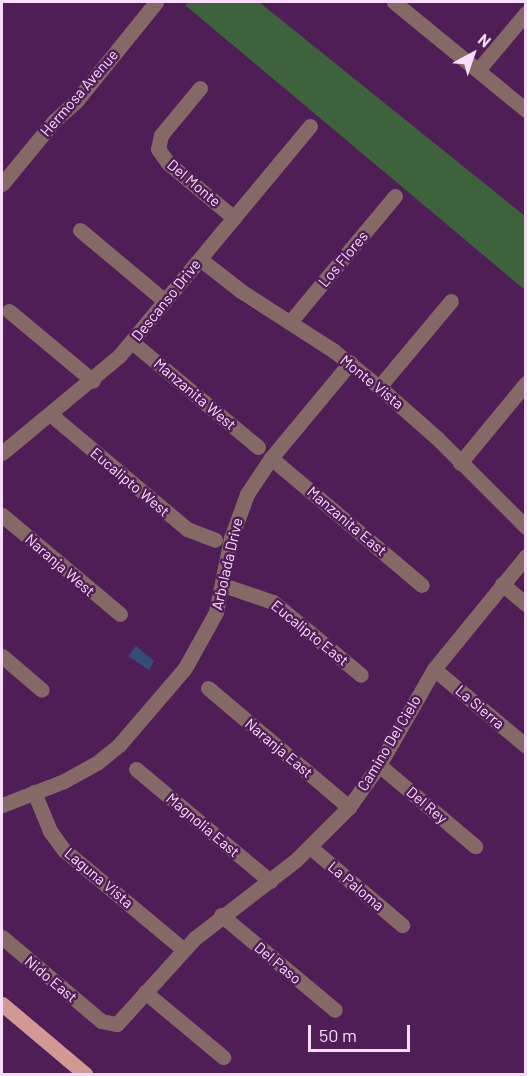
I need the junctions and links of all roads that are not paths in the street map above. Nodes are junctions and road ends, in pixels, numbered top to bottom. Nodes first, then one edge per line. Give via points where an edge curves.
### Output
1 (156, 2) edge
2 (394, 2) edge
3 (525, 13) edge
4 (478, 70) junction
5 (200, 88) dead end
6 (525, 110) edge
7 (310, 126) dead end
8 (2, 184) edge
9 (395, 196) dead end
10 (234, 218) junction
11 (80, 230) dead end
12 (200, 259) junction
13 (165, 301) junction
14 (451, 301) dead end
15 (9, 311) dead end
16 (291, 322) junction
17 (132, 342) junction
18 (350, 363) junction
19 (93, 381) junction
20 (525, 383) edge
21 (379, 387) junction
22 (50, 414) junction
23 (258, 447) dead end
24 (3, 450) edge
25 (271, 458) junction
26 (459, 463) junction
27 (2, 515) edge
28 (525, 527) edge
29 (215, 540) dead end
30 (525, 556) edge
31 (502, 584) junction
32 (224, 585) junction
33 (422, 585) dead end
34 (525, 604) edge
35 (120, 614) dead end
36 (2, 656) edge
37 (434, 669) junction
38 (361, 675) dead end
39 (208, 688) dead end
40 (42, 690) dead end
41 (525, 746) edge
42 (379, 765) junction
43 (136, 769) dead end
44 (34, 792) junction
45 (2, 805) edge
46 (349, 807) junction
47 (475, 846) dead end
48 (310, 847) junction
49 (270, 881) junction
50 (221, 915) junction
51 (402, 925) dead end
52 (2, 937) edge
53 (183, 949) junction
54 (145, 993) junction
55 (2, 1004) edge
56 (335, 1010) dead end
57 (101, 1022) joint
58 (223, 1058) dead end
59 (85, 1074) edge

1 - 8 street, Hermosa Avenue
2 - 4 street
3 - 4 street
4 - 6 street
5 - 10 street, Del Monte via 161,135 158,149 168,163
7 - 10 street, Descanso Drive
9 - 16 street, Los Flores
10 - 12 street, Descanso Drive
11 - 13 street
12 - 13 street, Descanso Drive
12 - 16 street, Monte Vista
13 - 17 street, Descanso Drive
14 - 21 street
15 - 19 street
16 - 18 street, Monte Vista
17 - 19 street, Descanso Drive
17 - 23 street, Manzanita West
18 - 21 street, Monte Vista
18 - 25 street, Arbolada Drive
19 - 22 street, Descanso Drive
20 - 26 street
21 - 26 street, Monte Vista
22 - 24 street, Descanso Drive
22 - 29 street, Eucalipto West via 187,530
25 - 32 street, Arbolada Drive via 241,508
25 - 33 street, Manzanita East
26 - 28 street, Monte Vista
27 - 35 street, Naranja West
30 - 31 street, Camino Del Cielo
31 - 34 street
31 - 37 street, Camino Del Cielo
32 - 38 street, Eucalipto East via 273,602
32 - 44 street, Arbolada Drive via 212,625 198,650 119,745 75,776
36 - 40 street
37 - 41 street, La Sierra
37 - 42 street, Camino Del Cielo
39 - 46 street, Naranja East
42 - 46 street, Camino Del Cielo
42 - 47 street, Del Rey
43 - 49 street, Magnolia East
44 - 45 street, Arbolada Drive
44 - 53 street, Laguna Vista via 50,831 64,850
46 - 48 street, Camino Del Cielo
48 - 49 street, Camino Del Cielo
48 - 51 street, La Paloma
49 - 50 street, Camino Del Cielo
50 - 53 street, Camino Del Cielo
50 - 56 street, Del Paso
52 - 57 street, Nido East
53 - 54 street, Camino Del Cielo
54 - 57 street, Camino Del Cielo via 117,1024
54 - 58 street
55 - 59 main road

